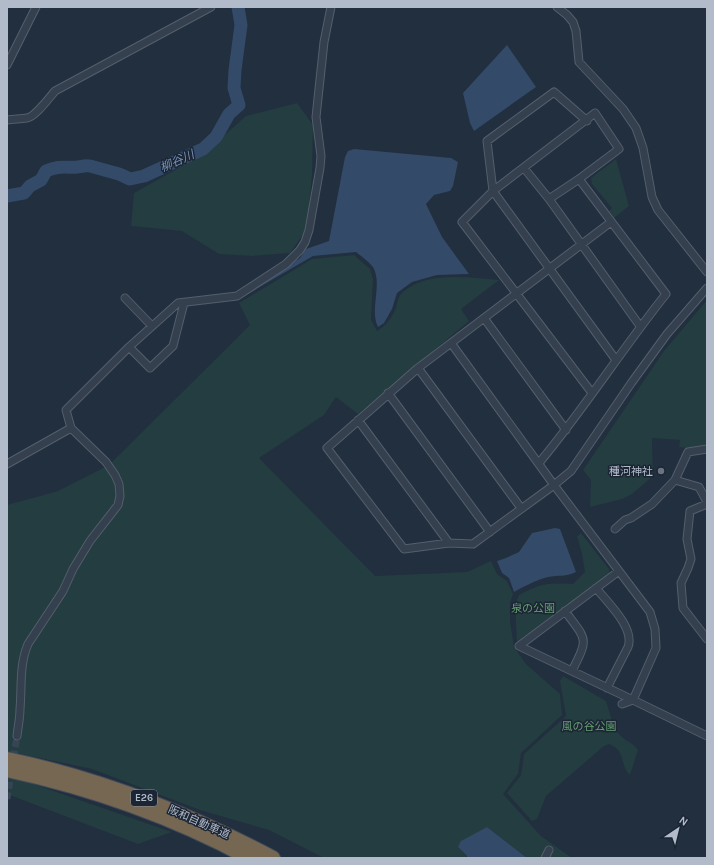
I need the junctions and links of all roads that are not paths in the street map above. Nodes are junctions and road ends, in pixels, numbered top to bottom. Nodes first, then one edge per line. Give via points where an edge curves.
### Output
1 (36, 7) edge
2 (210, 7) edge
3 (331, 7) edge
4 (557, 7) edge
5 (10, 50) edge
6 (7, 65) edge
7 (7, 120) edge
8 (587, 121) junction
9 (524, 168) junction
10 (579, 179) junction
11 (493, 191) junction
12 (549, 199) junction
13 (611, 222) junction
14 (582, 245) junction
15 (549, 269) junction
16 (707, 272) edge
17 (707, 288) edge
18 (516, 293) junction
19 (125, 298) dead end
20 (184, 303) junction
21 (484, 318) junction
22 (152, 326) junction
23 (640, 326) junction
24 (451, 343) junction
25 (129, 347) junction
26 (616, 360) junction
27 (418, 368) junction
28 (388, 393) junction
29 (592, 393) junction
30 (358, 420) junction
31 (71, 428) junction
32 (566, 430) junction
33 (707, 449) edge
34 (539, 463) junction
35 (7, 464) edge
36 (675, 480) junction
37 (554, 485) junction
38 (707, 503) edge
39 (521, 508) junction
40 (615, 529) dead end
41 (490, 532) junction
42 (448, 544) junction
43 (619, 571) junction
44 (596, 588) junction
45 (565, 611) junction
46 (707, 639) edge
47 (572, 671) junction
48 (607, 688) junction
49 (633, 700) junction
50 (622, 704) dead end
51 (17, 736) tunnel mouth
52 (707, 736) edge
53 (7, 759) edge
54 (7, 770) edge
55 (549, 850) dead end
56 (249, 858) edge
57 (273, 858) edge
58 (545, 858) edge

1 - 5 street
2 - 7 street via 55,91 36,113 28,118
3 - 20 street via 324,42 316,117 320,168 305,242 286,264 237,296
4 - 16 street via 567,15 576,31 579,62 623,109 636,128 643,148 652,197 658,210
5 - 6 street
8 - 9 street
8 - 10 street via 595,114 619,149
8 - 11 street via 554,92 493,136 487,141
9 - 11 street
9 - 12 street
10 - 12 street
10 - 13 street
11 - 15 street
11 - 18 street via 462,222
12 - 14 street
13 - 14 street
13 - 23 street via 666,294
14 - 15 street
14 - 23 street
15 - 18 street
15 - 26 street
17 - 37 street via 667,334 571,471
18 - 21 street
18 - 29 street
19 - 22 street
20 - 22 street via 178,304
20 - 25 street via 173,346 150,368
21 - 24 street
21 - 32 street
22 - 25 street
23 - 26 street
24 - 27 street
24 - 34 street
25 - 31 street via 66,410
26 - 29 street
27 - 28 street
27 - 39 street
28 - 30 street
28 - 41 street
29 - 32 street
30 - 42 street
30 - 42 street via 328,448 404,549
31 - 35 street
31 - 51 street via 106,462 119,484 120,496 118,505 87,547 26,648 21,673
32 - 34 street
33 - 36 street via 688,452
34 - 37 street
36 - 38 street via 699,487
36 - 40 street via 652,504
37 - 39 street
37 - 43 street via 579,514
38 - 46 street via 690,511 688,539 691,559 681,583 683,608
39 - 41 street
41 - 42 street via 473,544
43 - 44 street
43 - 49 street via 650,612 655,629 656,648
44 - 45 street
44 - 48 street via 626,626 630,642
45 - 47 street via 583,635 584,642
45 - 47 street via 519,646
47 - 48 street
48 - 49 street
49 - 50 street
49 - 52 street
53 - 57 highway, 阪和自動車道 / E26 via 76,776 158,804
54 - 56 highway, 阪和自動車道 / E26 via 120,801 192,830
55 - 58 street

